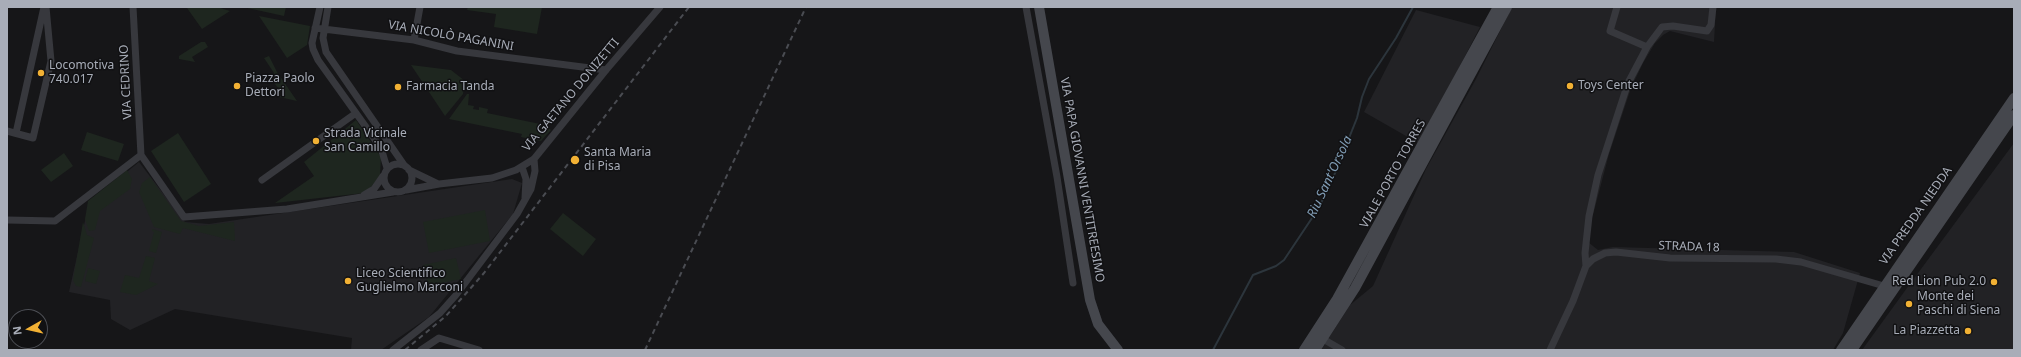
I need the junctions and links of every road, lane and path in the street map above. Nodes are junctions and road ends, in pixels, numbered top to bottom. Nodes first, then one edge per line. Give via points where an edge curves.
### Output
1 (45, 7) edge
2 (133, 7) edge
3 (320, 7) edge
4 (328, 7) edge
5 (420, 7) edge
6 (660, 7) edge
7 (1026, 7) edge
8 (1038, 7) edge
9 (1498, 7) edge
10 (1507, 7) edge
11 (1617, 7) edge
12 (1713, 7) edge
13 (44, 19) junction
14 (316, 28) junction
15 (324, 30) junction
16 (414, 40) junction
17 (1647, 47) junction
18 (606, 70) junction
19 (2014, 98) edge
20 (356, 113) junction
21 (2014, 115) edge
22 (7, 131) edge
23 (16, 133) junction
24 (140, 155) junction
25 (534, 159) junction
26 (522, 167) junction
27 (387, 168) junction
28 (406, 168) junction
29 (383, 176) junction
30 (1057, 177) junction
31 (1069, 179) junction
32 (262, 180) dead end
33 (439, 184) junction
34 (406, 190) junction
35 (393, 192) junction
36 (362, 197) junction
37 (524, 204) junction
38 (7, 220) edge
39 (1586, 266) junction
40 (1073, 283) dead end
41 (1884, 286) junction
42 (1322, 339) junction
43 (393, 350) edge
44 (421, 350) edge
45 (479, 350) edge
46 (1118, 350) edge
47 (1304, 350) edge
48 (1315, 350) edge
49 (1342, 350) edge
50 (1550, 350) edge
51 (1841, 350) edge
52 (1852, 350) edge

1 - 13 street
2 - 24 street, VIA CEDRINO
3 - 14 street
4 - 15 street
5 - 16 street
6 - 18 street, VIA GAETANO DONIZETTI
7 - 30 street
8 - 31 main road, VIA PAPA GIOVANNI VENTITREESIMO
9 - 47 main road, VIALE PORTO TORRES via 1345,286
10 - 42 main road, VIALE PORTO TORRES via 1359,281
11 - 17 street via 1610,31
12 - 17 street via 1711,25 1707,31 1667,25 1654,35
13 - 23 street
13 - 23 street via 51,61 34,138
14 - 15 street, VIA NICOLÒ PAGANINI
14 - 20 street via 312,42 318,60
15 - 16 street, VIA NICOLÒ PAGANINI
15 - 28 street via 323,45 326,52
16 - 18 street, VIA NICOLÒ PAGANINI via 457,51
17 - 39 street via 1628,83 1598,175 1589,216
18 - 25 street, VIA GAETANO DONIZETTI
19 - 41 main road, VIA PREDDA NIEDDA
20 - 27 street via 381,148
20 - 32 street
21 - 52 main road, VIA PREDDA NIEDDA
22 - 23 street
24 - 36 street, VIA GAETANO DONIZETTI via 184,217 287,209
24 - 38 street via 55,221
25 - 26 street, VIA GAETANO DONIZETTI
25 - 37 street via 533,180
26 - 33 street, VIA GAETANO DONIZETTI via 492,178
26 - 37 street via 526,179
27 - 28 street via 395,164
27 - 29 street
28 - 33 street
28 - 34 street via 411,183
29 - 35 street via 387,188
29 - 36 street via 374,189
30 - 31 street
30 - 40 street
31 - 46 main road, VIA PAPA GIOVANNI VENTITREESIMO via 1090,300 1098,324
33 - 34 street, VIA GAETANO DONIZETTI
34 - 35 street, VIA GAETANO DONIZETTI
35 - 36 street, VIA GAETANO DONIZETTI
37 - 43 street via 440,313
39 - 41 street, STRADA 18 via 1605,253 1616,252 1670,258 1776,259 1801,262
39 - 50 street
41 - 51 main road, VIA PREDDA NIEDDA
42 - 48 main road, VIALE PORTO TORRES
42 - 49 street
44 - 45 street via 441,338

